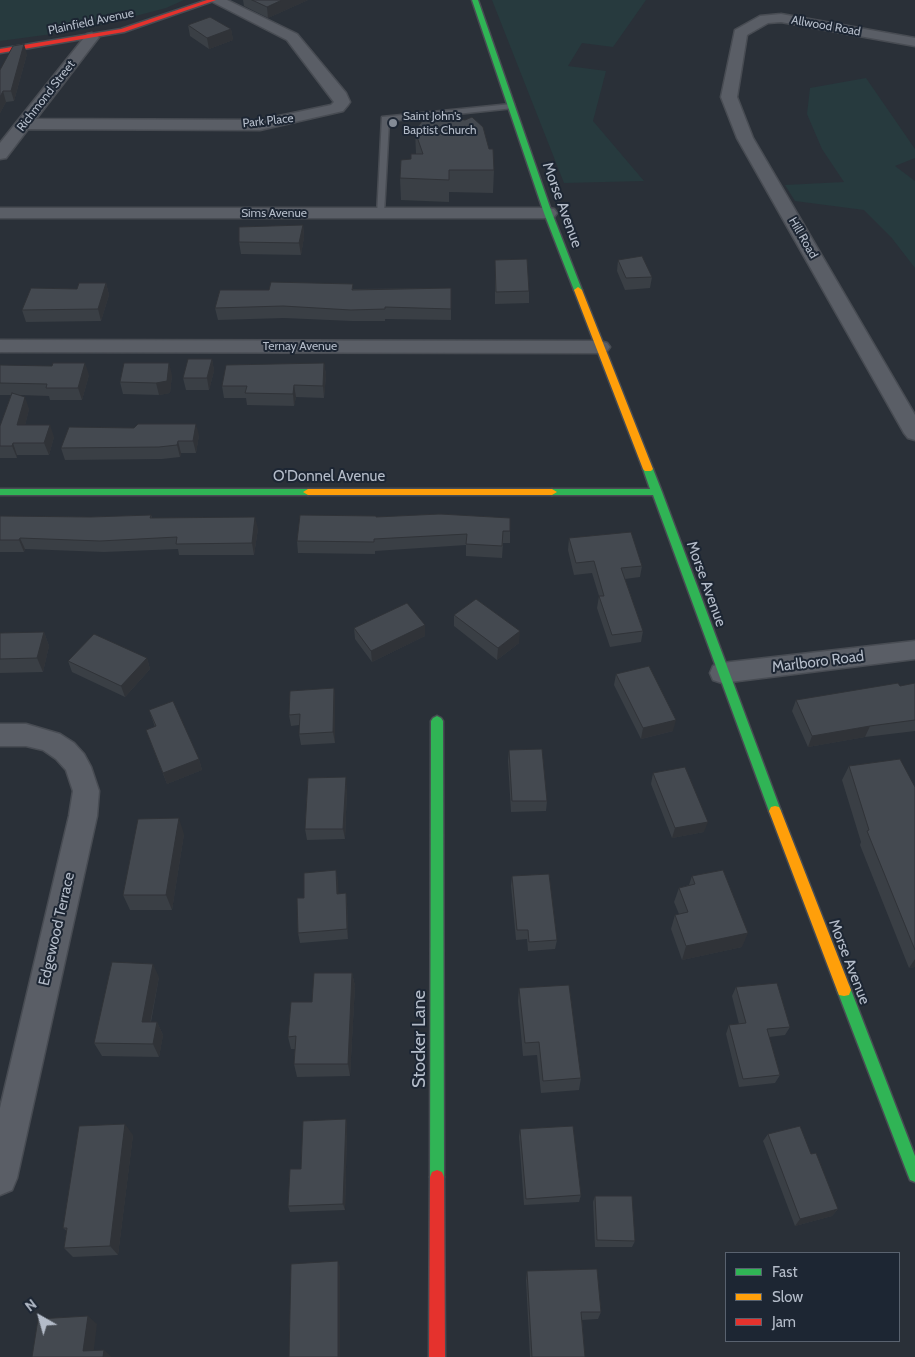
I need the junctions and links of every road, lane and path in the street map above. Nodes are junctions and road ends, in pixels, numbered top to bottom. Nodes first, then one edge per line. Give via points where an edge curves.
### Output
1 (215, 0) edge
2 (476, 0) edge
3 (740, 33) joint
4 (92, 37) junction
5 (915, 42) edge
6 (0, 51) edge
7 (511, 106) junction
8 (23, 124) junction
9 (0, 154) edge
10 (0, 213) edge
11 (380, 213) junction
12 (548, 213) junction
13 (0, 346) edge
14 (600, 347) junction
15 (915, 433) edge
16 (0, 492) edge
17 (657, 492) junction
18 (915, 650) edge
19 (722, 673) junction
20 (437, 721) dead end
21 (0, 735) edge
22 (915, 1175) edge
23 (0, 1178) edge
24 (437, 1357) edge

1 - 4 street, Plainfield Avenue via 155,22
1 - 8 street, Park Place via 292,37 340,96 342,102 337,108 260,124
2 - 7 street, Morse Avenue
3 - 5 street, Allwood Road via 764,19 781,18
3 - 15 street, Hill Road via 730,97 745,138
4 - 6 street, Plainfield Avenue
4 - 8 street, Richmond Street
7 - 11 lane via 385,119
7 - 12 street, Morse Avenue
8 - 9 street, Richmond Street
10 - 11 street, Sims Avenue
11 - 12 street, Sims Avenue
12 - 14 street, Morse Avenue
13 - 14 street, Ternay Avenue
14 - 17 street, Morse Avenue
16 - 17 street, O'Donnel Avenue
17 - 19 street, Morse Avenue
18 - 19 street, Marlboro Road
19 - 22 street, Morse Avenue
20 - 24 street, Stocker Lane
21 - 23 street, Edgewood Terrace via 26,735 51,742 65,751 82,775 86,791

